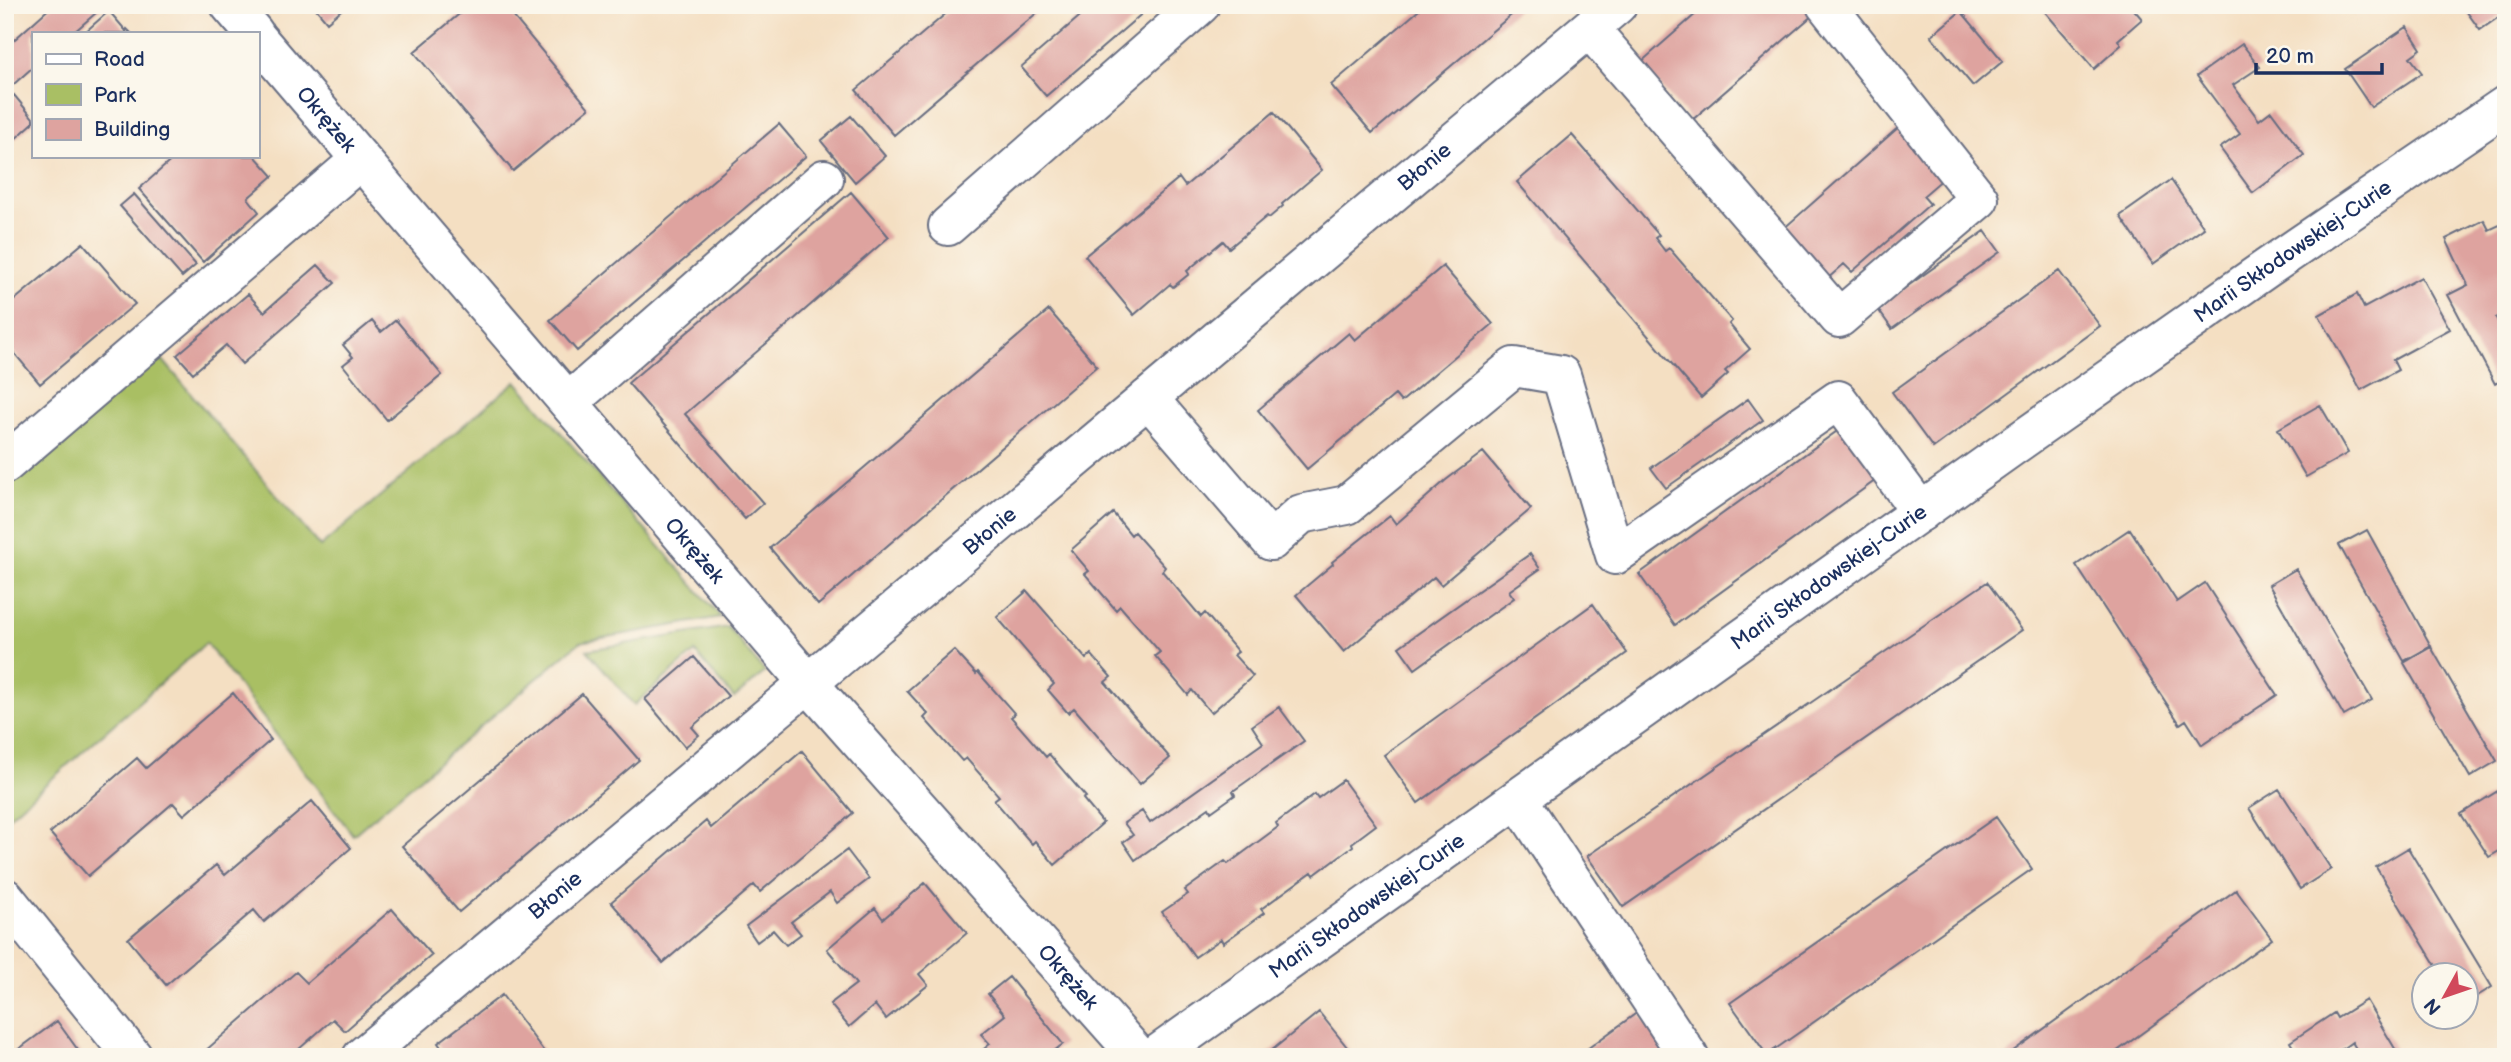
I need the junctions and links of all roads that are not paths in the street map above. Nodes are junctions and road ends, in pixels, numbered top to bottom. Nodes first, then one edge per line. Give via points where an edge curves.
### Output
1 (230, 5) edge
2 (1200, 5) edge
3 (1826, 5) edge
4 (1603, 17) edge
5 (253, 32) edge
6 (259, 40) edge
7 (2506, 105) edge
8 (360, 160) junction
9 (824, 179) dead end
10 (948, 226) dead end
11 (1148, 398) junction
12 (569, 402) junction
13 (5, 464) edge
14 (1921, 512) junction
15 (809, 684) junction
16 (1518, 799) junction
17 (5, 898) edge
18 (132, 1057) edge
19 (362, 1057) edge
20 (1139, 1057) edge
21 (1154, 1057) edge
22 (1689, 1057) edge

1 - 5 street
2 - 10 street
3 - 4 street via 1979,199 1839,318
4 - 11 street, Błonie
6 - 8 street, Okrężek
7 - 14 street, Marii Skłodowskiej-Curie
8 - 12 street, Okrężek
8 - 13 street
9 - 12 street
11 - 14 street via 1271,541 1301,514 1347,505 1514,367 1561,375 1615,555 1838,400
11 - 15 street, Błonie
12 - 15 street, Okrężek
14 - 16 street, Marii Skłodowskiej-Curie
15 - 19 street, Błonie
15 - 20 street, Okrężek
16 - 21 street, Marii Skłodowskiej-Curie
16 - 22 street
17 - 18 street

